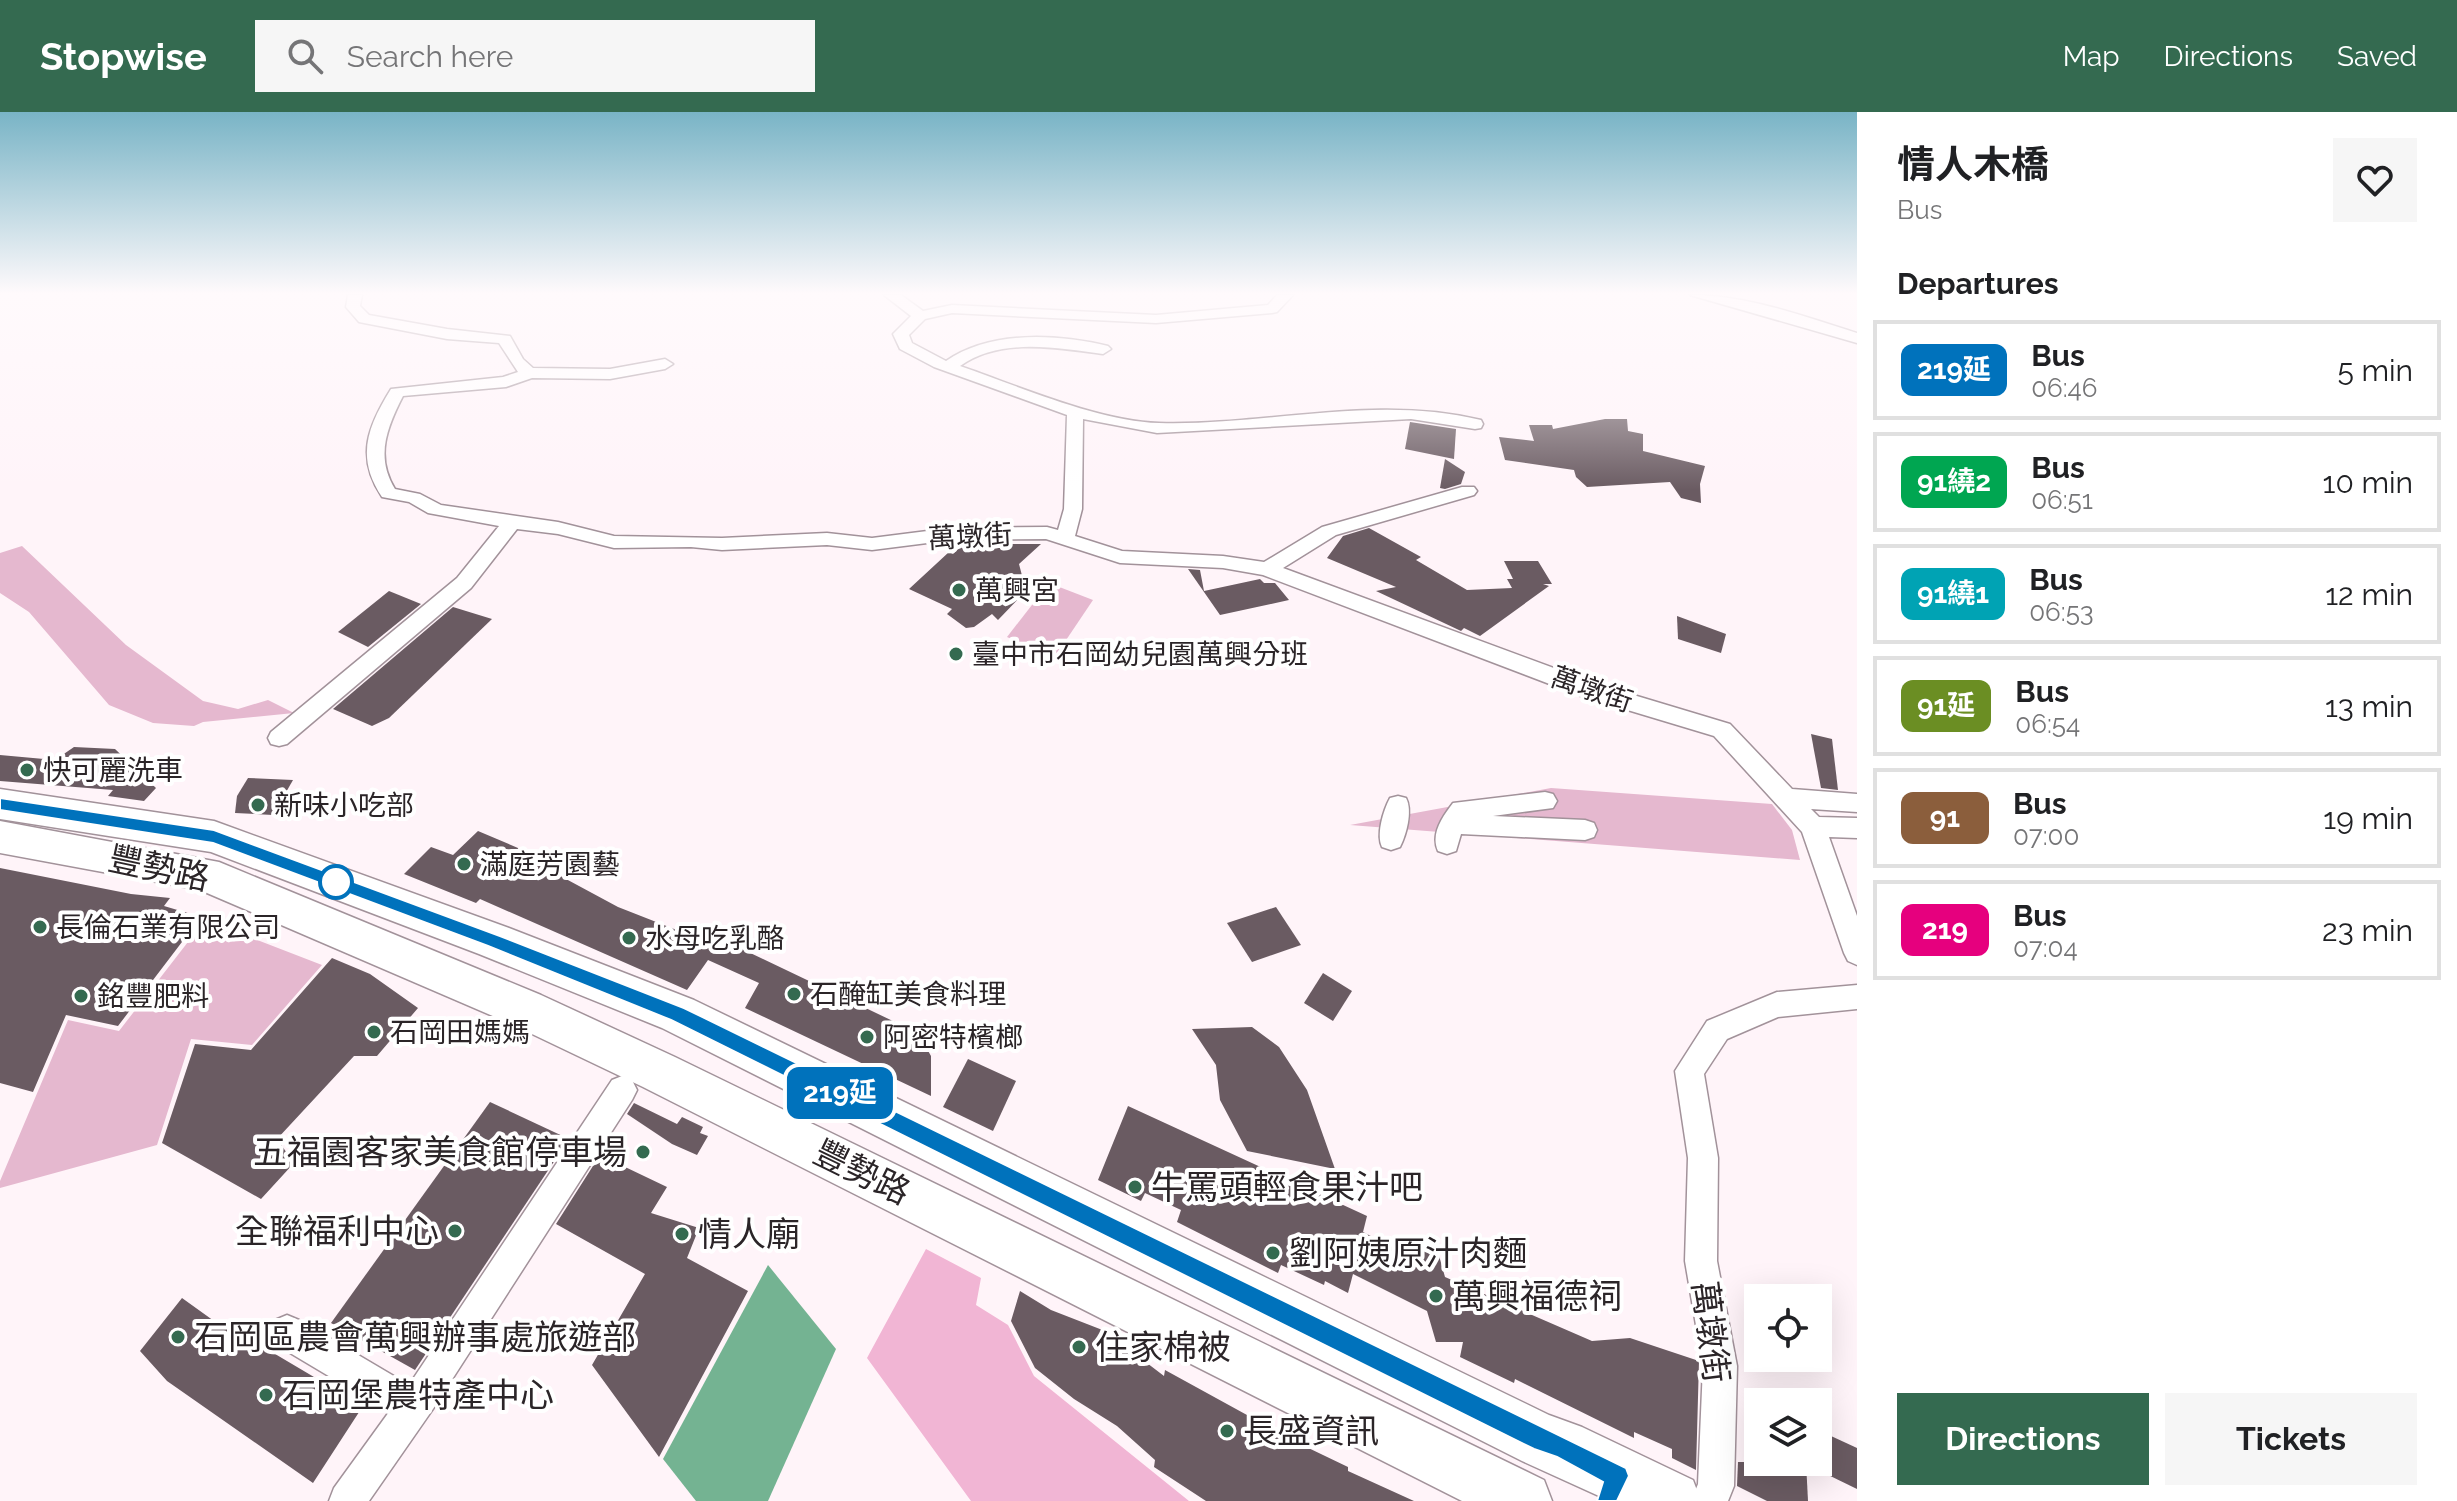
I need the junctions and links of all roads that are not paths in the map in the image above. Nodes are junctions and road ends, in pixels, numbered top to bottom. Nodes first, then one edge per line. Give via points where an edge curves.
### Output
1 (513, 360) edge
2 (933, 360) edge
3 (956, 360) edge
4 (665, 364) dead end
5 (948, 367) junction
6 (530, 373) junction
7 (1075, 412) junction
8 (1475, 424) dead end
9 (1468, 491) dead end
10 (512, 522) junction
11 (1065, 539) junction
12 (1267, 569) junction
13 (279, 738) dead end
14 (1786, 798) junction
15 (1545, 801) dead end
16 (1857, 803) edge
17 (0, 804) edge
18 (1398, 805) dead end
19 (1813, 827) junction
20 (1857, 828) edge
21 (1585, 830) dead end
22 (0, 837) edge
23 (1391, 840) dead end
24 (1857, 953) edge
25 (1857, 997) edge
26 (622, 1090) dead end
27 (287, 1332) dead end
28 (413, 1407) junction
29 (347, 1501) edge
30 (1523, 1501) edge
31 (1672, 1501) edge
32 (1709, 1501) edge

1 - 6 street
2 - 5 street
3 - 5 street
4 - 6 street via 610,374
5 - 7 street
6 - 10 street, 萬墩街 via 506,382 397,392 373,444 377,479 388,493 435,509
7 - 8 street via 1157,428 1411,414
7 - 11 street via 1073,509
9 - 12 street via 1329,531
10 - 11 street, 萬墩街 via 614,542 827,539 872,544 951,534 1047,533
10 - 13 street via 464,583
11 - 12 street, 萬墩街 via 1120,557
12 - 14 street, 萬墩街 via 1589,690 1722,730
14 - 16 street
14 - 19 street, 萬墩街
15 - 21 street via 1462,810 1449,834
17 - 31 main road, 豐勢路 via 214,837 678,1014
18 - 23 street
19 - 20 street
19 - 24 street, 萬墩街
22 - 30 main road, 豐勢路 via 205,874 525,1009
25 - 32 street, 萬墩街 via 1777,1005 1717,1030 1689,1071 1703,1158 1701,1261 1720,1366 1716,1486
26 - 28 street
27 - 28 street
28 - 29 street

